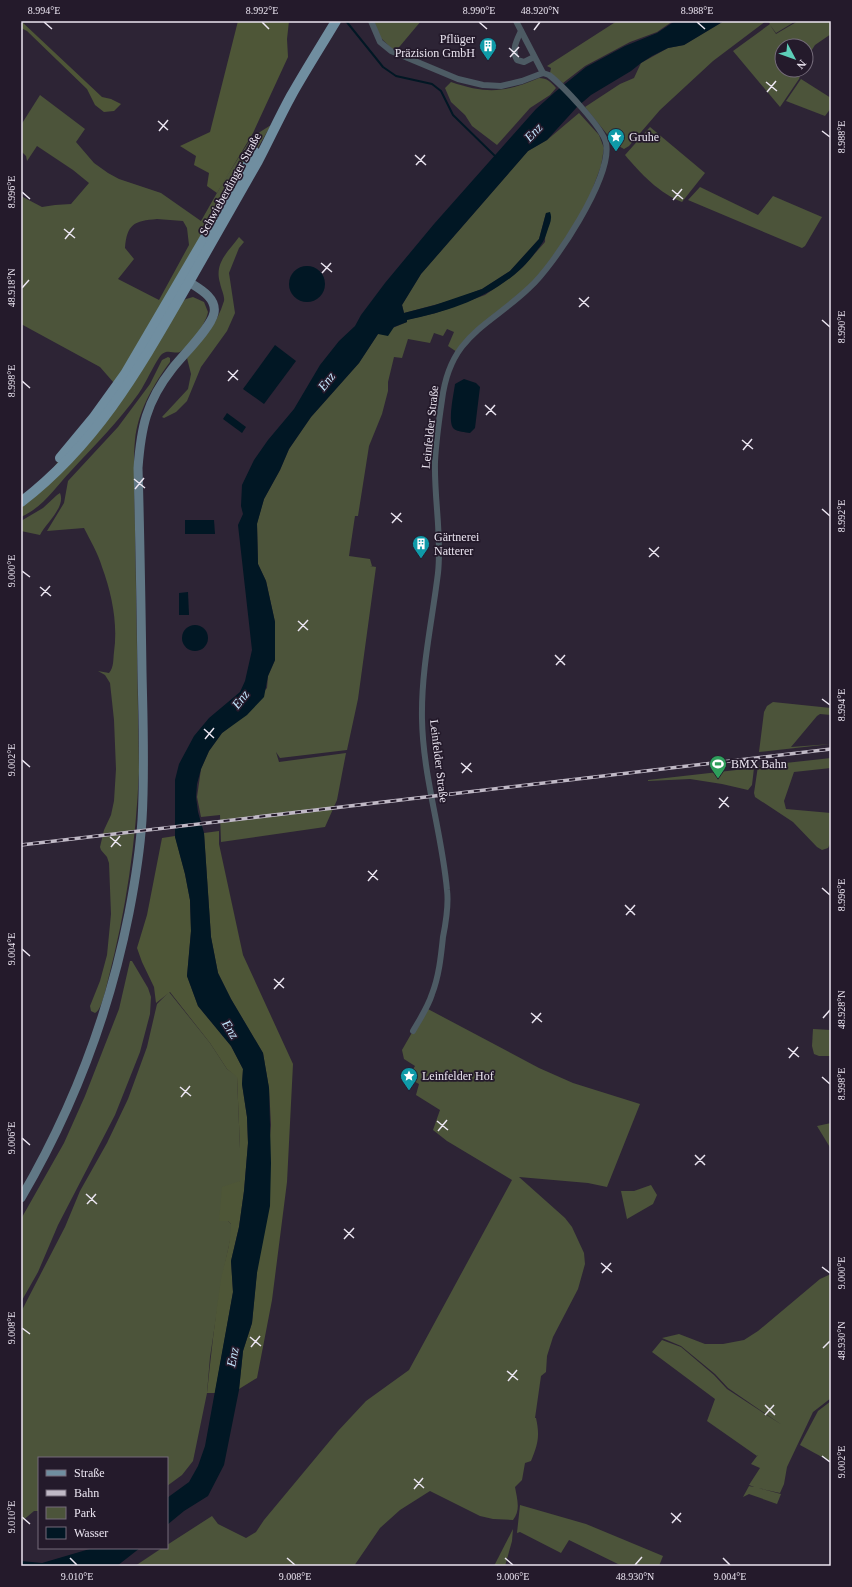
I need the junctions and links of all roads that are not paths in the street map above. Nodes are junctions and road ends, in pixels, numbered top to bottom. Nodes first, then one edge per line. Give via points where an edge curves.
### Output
1 (336, 21) edge
2 (371, 21) edge
3 (516, 21) edge
4 (521, 31) junction
5 (534, 57) junction
6 (543, 73) junction
7 (187, 276) junction
8 (21, 493) edge
9 (21, 502) edge
10 (413, 1031) dead end
11 (21, 1198) edge

1 - 7 main road, Schwieberdinger Straße via 290,97 258,161
2 - 6 street via 378,39 391,51 458,79 482,85 501,86
3 - 4 street
4 - 5 street
4 - 5 street via 514,55 517,60 524,62
5 - 6 street
6 - 10 street, Leinfelder Straße via 552,77 583,110 605,139 607,152 602,171 584,212 546,272 464,343 450,364 446,377 435,463 439,534 438,573 424,668 422,707 425,754 448,904 435,987
7 - 8 main road via 104,404 65,452
7 - 9 main road, Schwieberdinger Straße via 145,358 111,409 68,459
7 - 11 street via 211,299 214,307 213,316 157,391 145,418 140,440 138,468 144,770 142,821 132,897 115,972 90,1054 67,1110

